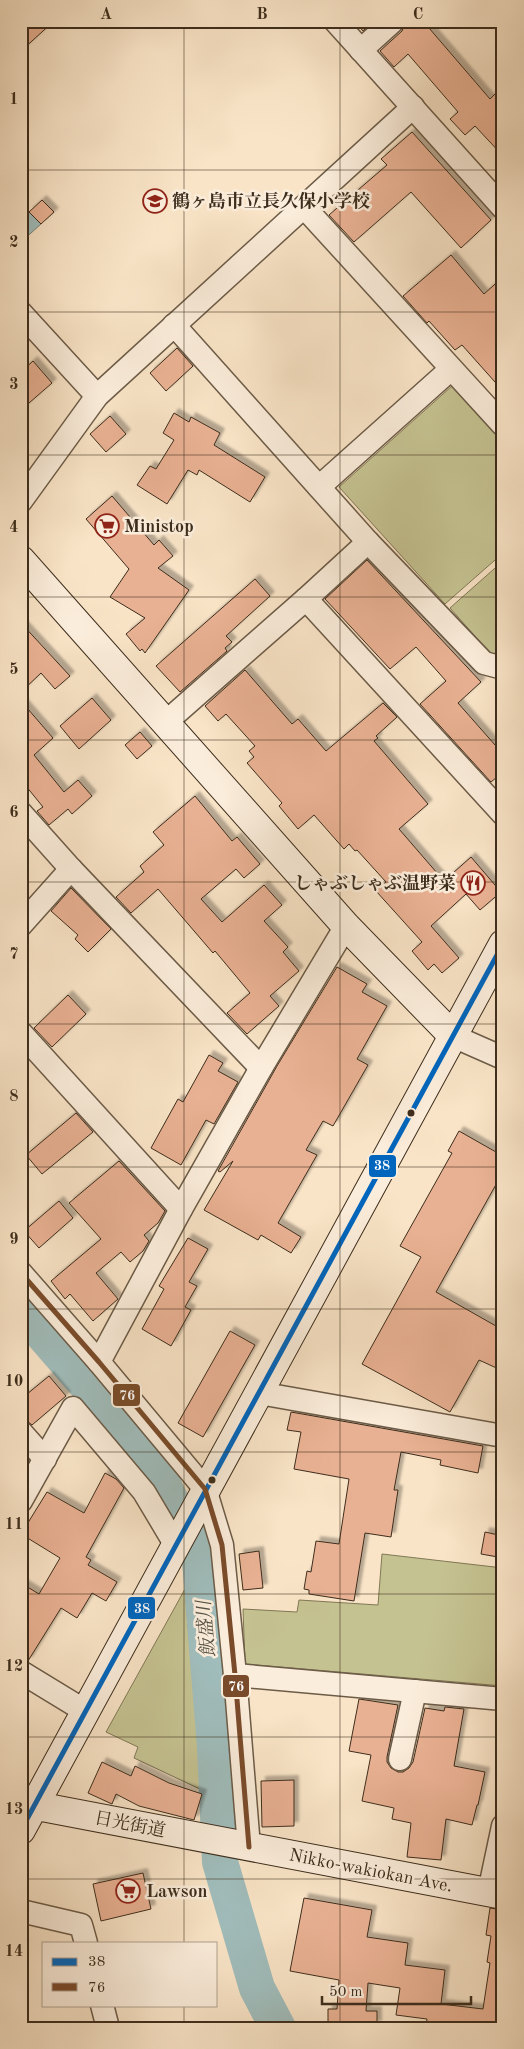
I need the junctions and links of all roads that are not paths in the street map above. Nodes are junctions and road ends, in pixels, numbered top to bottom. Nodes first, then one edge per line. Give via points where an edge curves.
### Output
1 (335, 21) edge
2 (392, 21) edge
3 (361, 50) junction
4 (413, 107) junction
5 (304, 207) junction
6 (503, 208) edge
7 (21, 313) edge
8 (174, 325) junction
9 (451, 369) junction
10 (97, 396) junction
11 (503, 426) edge
12 (319, 487) junction
13 (21, 501) edge
14 (368, 542) junction
15 (21, 560) edge
16 (306, 599) junction
17 (503, 668) edge
18 (166, 722) junction
19 (21, 813) edge
20 (503, 814) edge
21 (71, 869) junction
22 (21, 925) edge
23 (346, 926) junction
24 (503, 944) edge
25 (21, 1033) edge
26 (453, 1036) junction
27 (503, 1058) edge
28 (261, 1068) junction
29 (181, 1209) junction
30 (21, 1273) edge
31 (99, 1362) junction
32 (259, 1393) junction
33 (21, 1432) edge
34 (503, 1436) edge
35 (45, 1459) junction
36 (205, 1489) junction
37 (21, 1501) edge
38 (175, 1544) junction
39 (21, 1672) edge
40 (236, 1675) junction
41 (415, 1691) junction
42 (503, 1699) edge
43 (85, 1711) junction
44 (400, 1759) dead end
45 (28, 1804) edge
46 (503, 1826) edge
47 (21, 1830) edge
48 (244, 1846) junction
49 (496, 1894) edge
50 (21, 1911) edge
51 (86, 1942) edge
52 (102, 2006) edge
53 (108, 2028) edge

1 - 3 street
2 - 3 street
3 - 4 street
4 - 5 street
4 - 6 street
5 - 8 street
5 - 9 street
7 - 10 street
8 - 10 street
8 - 12 street
9 - 11 street
9 - 12 street
10 - 13 street
12 - 14 street
14 - 16 street
14 - 17 street via 484,663
15 - 18 street
16 - 18 street
16 - 20 street
18 - 23 street
19 - 21 street
21 - 22 street
21 - 28 street
23 - 26 street
23 - 28 street
24 - 26 street
25 - 29 street
26 - 27 street
26 - 32 street
28 - 29 street
29 - 31 street
30 - 31 street
31 - 36 street
32 - 34 street
32 - 36 street
33 - 35 street
35 - 37 street
35 - 38 street via 73,1408 144,1492
36 - 38 street
36 - 40 street via 222,1545
38 - 43 street
39 - 43 street
40 - 41 street
40 - 48 street
41 - 42 street
41 - 44 street
43 - 45 street
45 - 47 street
45 - 48 street, 日光街道
46 - 49 street
48 - 49 street, Nikko-wakiokan Ave.
50 - 51 street via 81,1926
52 - 53 street

